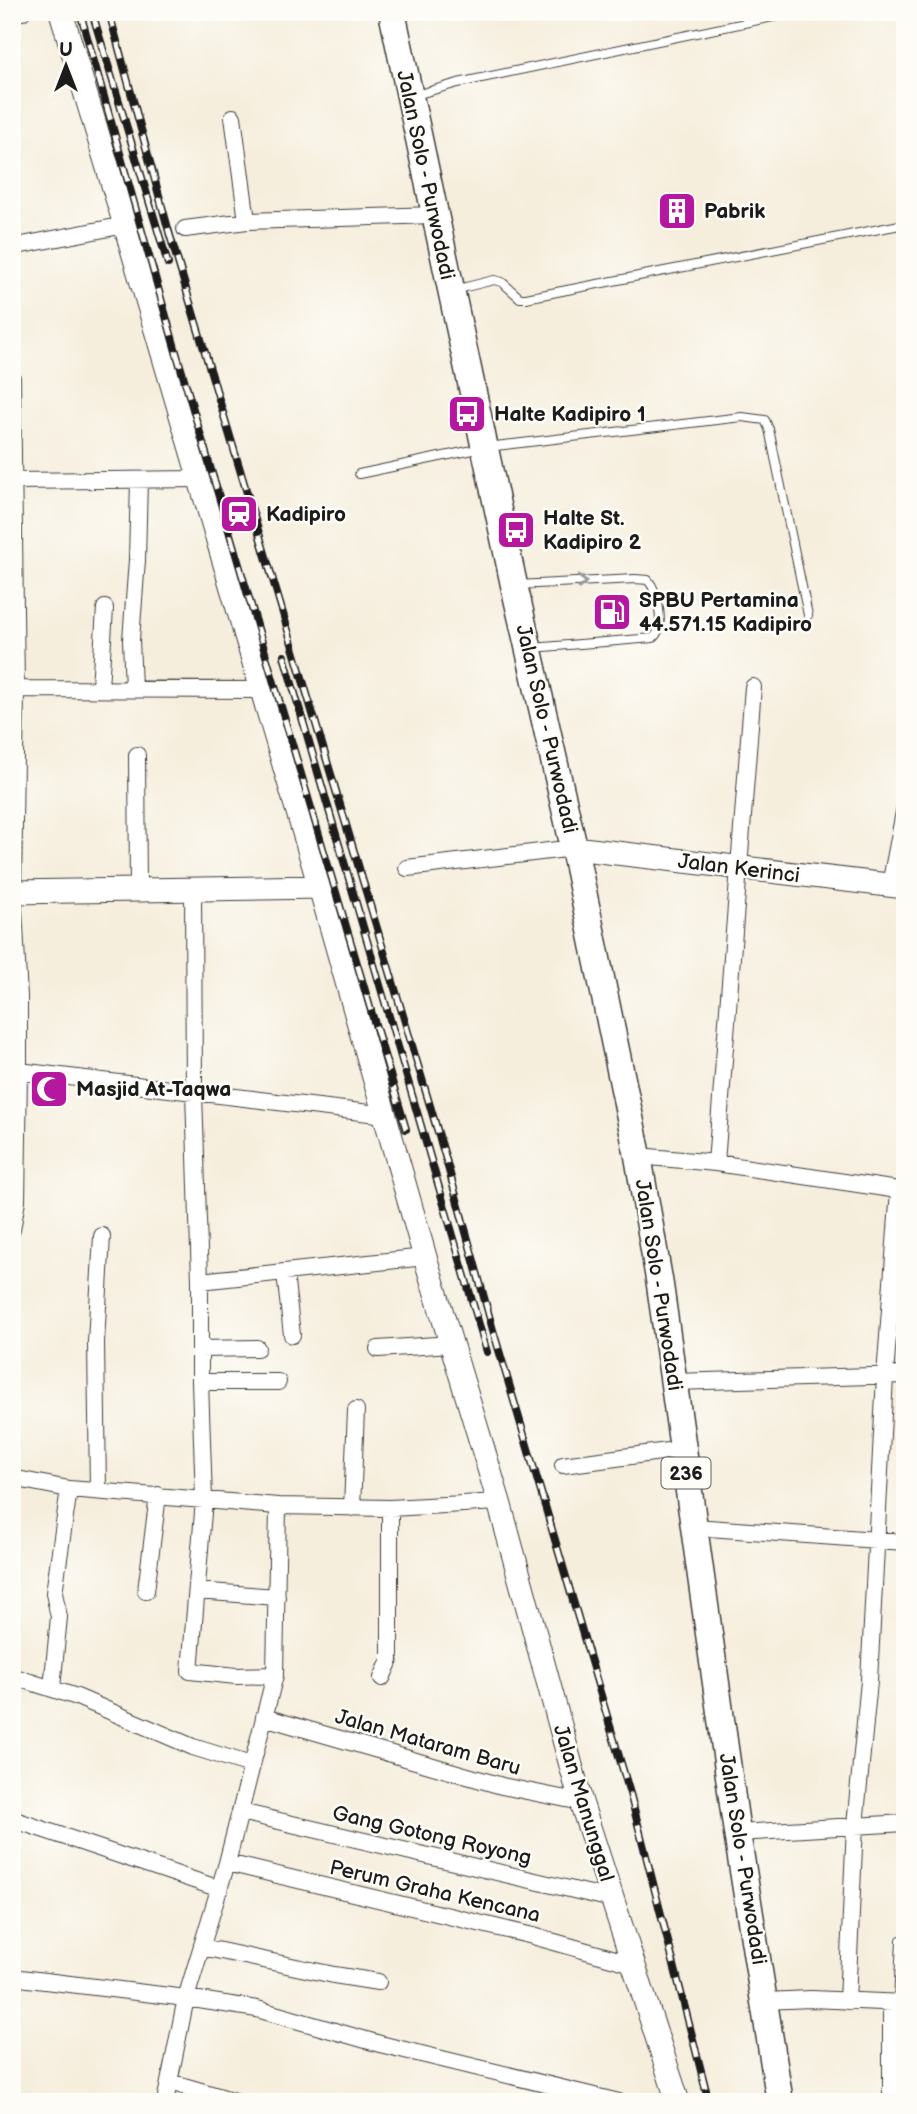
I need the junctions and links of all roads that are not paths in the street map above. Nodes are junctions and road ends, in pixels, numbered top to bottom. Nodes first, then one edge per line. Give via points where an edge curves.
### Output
1 (22, 12) edge
2 (61, 12) edge
3 (392, 12) edge
4 (797, 12) edge
5 (12, 13) edge
6 (409, 97) junction
7 (233, 117) dead end
8 (435, 215) junction
9 (247, 221) junction
10 (905, 224) edge
11 (125, 225) junction
12 (185, 229) dead end
13 (12, 247) edge
14 (451, 291) junction
15 (12, 377) edge
16 (487, 447) junction
17 (359, 474) dead end
18 (200, 479) junction
19 (139, 480) junction
20 (13, 482) edge
21 (514, 585) junction
22 (104, 608) dead end
23 (808, 615) dead end
24 (529, 648) junction
25 (753, 687) dead end
26 (100, 688) junction
27 (133, 688) junction
28 (14, 689) edge
29 (262, 690) junction
30 (137, 755) dead end
31 (905, 807) edge
32 (574, 848) junction
33 (407, 868) dead end
34 (739, 868) junction
35 (897, 886) edge
36 (320, 887) junction
37 (193, 888) junction
38 (138, 889) junction
39 (13, 891) edge
40 (15, 1071) edge
41 (194, 1093) junction
42 (386, 1115) junction
43 (638, 1156) junction
44 (716, 1163) junction
45 (902, 1190) edge
46 (14, 1202) edge
47 (12, 1230) edge
48 (102, 1236) dead end
49 (425, 1257) junction
50 (285, 1273) junction
51 (200, 1281) junction
52 (292, 1335) dead end
53 (451, 1344) junction
54 (257, 1348) dead end
55 (200, 1349) junction
56 (378, 1349) dead end
57 (905, 1375) edge
58 (885, 1376) junction
59 (200, 1382) junction
60 (278, 1382) dead end
61 (674, 1382) junction
62 (356, 1410) dead end
63 (683, 1449) junction
64 (563, 1465) dead end
65 (12, 1478) edge
66 (69, 1489) junction
67 (98, 1490) junction
68 (158, 1495) junction
69 (204, 1500) junction
70 (499, 1502) junction
71 (278, 1506) junction
72 (352, 1508) junction
73 (390, 1508) junction
74 (694, 1527) junction
75 (876, 1540) junction
76 (905, 1542) edge
77 (146, 1591) dead end
78 (197, 1591) junction
79 (276, 1597) junction
80 (275, 1675) junction
81 (12, 1676) edge
82 (382, 1678) dead end
83 (52, 1688) junction
84 (264, 1717) junction
85 (251, 1765) junction
86 (581, 1802) junction
87 (242, 1812) junction
88 (12, 1819) edge
89 (905, 1824) edge
90 (855, 1825) junction
91 (737, 1833) junction
92 (228, 1863) junction
93 (220, 1889) junction
94 (612, 1899) junction
95 (901, 1940) dead end
96 (202, 1947) junction
97 (632, 1965) junction
98 (12, 1977) edge
99 (378, 1982) dead end
100 (187, 1998) junction
101 (765, 2001) junction
102 (847, 2001) junction
103 (898, 2003) edge
104 (170, 2082) junction
105 (549, 2086) junction
106 (165, 2102) edge
107 (238, 2102) edge
108 (544, 2102) edge
109 (619, 2102) edge
110 (678, 2102) edge
111 (780, 2102) edge
112 (891, 2102) edge

1 - 5 street
2 - 11 street, Jalan Manunggal
3 - 6 main road, Jalan Solo - Purwodadi / 236
4 - 6 lane
6 - 8 main road, Jalan Solo - Purwodadi / 236
7 - 9 street
8 - 9 street
8 - 14 main road, Jalan Solo - Purwodadi / 236
9 - 12 street
10 - 14 lane via 526,298 494,280
11 - 13 street
11 - 18 street, Jalan Manunggal
14 - 16 main road, Jalan Solo - Purwodadi / 236
15 - 20 street
16 - 17 lane
16 - 21 main road, Jalan Solo - Purwodadi / 236
16 - 23 lane via 742,417 765,420
18 - 19 street
18 - 29 street, Jalan Manunggal
19 - 20 street
19 - 27 street
20 - 28 street
21 - 24 main road, Jalan Solo - Purwodadi / 236
21 -> 24 lane via 635,579 648,580 655,588 660,625 653,638
22 - 26 street
24 - 32 main road, Jalan Solo - Purwodadi / 236
25 - 34 street
26 - 27 street
26 - 28 street
27 - 29 street
28 - 39 street
29 - 36 street, Jalan Manunggal
30 - 38 street
31 - 35 street
32 - 33 street
32 - 34 street, Jalan Kerinci
32 - 43 main road, Jalan Solo - Purwodadi / 236
34 - 35 street, Jalan Kerinci
34 - 44 street
36 - 37 street
36 - 42 street, Jalan Manunggal
37 - 38 street
37 - 41 street
38 - 39 street
39 - 40 street via 19,997
40 - 41 street
40 - 46 street
41 - 42 street
41 - 51 street
42 - 49 street, Jalan Manunggal
43 - 44 street
43 - 61 main road, Jalan Solo - Purwodadi / 236
44 - 45 street
45 - 58 street
46 - 47 street
48 - 67 street via 96,1342
49 - 50 street
49 - 53 street, Jalan Manunggal
50 - 51 street
50 - 52 street
51 - 55 street
53 - 56 street
53 - 70 street, Jalan Manunggal
54 - 55 street
55 - 59 street
57 - 58 street
58 - 61 street
58 - 75 street
59 - 60 street
59 - 69 street
61 - 63 main road, Jalan Solo - Purwodadi / 236
62 - 72 street
63 - 64 street
63 - 74 main road, Jalan Solo - Purwodadi / 236
65 - 66 street
66 - 67 street
66 - 83 street via 54,1593 59,1617
67 - 68 street
68 - 69 street
68 - 77 street
69 - 71 street
69 - 78 street
70 - 73 street
70 - 86 street, Jalan Manunggal
71 - 72 street
71 - 79 street
72 - 73 street
73 - 82 street via 390,1660
74 - 75 street
74 - 91 main road, Jalan Solo - Purwodadi / 236
75 - 76 street
75 - 90 street
78 - 79 street
78 - 80 street via 190,1671
79 - 80 street
80 - 84 street
81 - 83 street
83 - 85 street via 193,1747
84 - 85 street
84 - 86 street, Jalan Mataram Baru via 502,1786
85 - 87 street
86 - 94 street, Jalan Manunggal
87 - 92 street
87 - 94 street, Gang Gotong Royong
88 - 93 street
89 - 90 street
90 - 91 street
90 - 102 street
91 - 101 main road, Jalan Solo - Purwodadi / 236
92 - 93 street
92 - 97 street, Perum Graha Kencana via 533,1936
93 - 96 street
94 - 97 street, Jalan Manunggal
95 - 103 lane
96 - 99 street
96 - 100 street
97 - 110 street, Jalan Manunggal
98 - 100 street
100 - 104 street
100 - 105 street via 257,2009
101 - 102 street
101 - 111 main road, Jalan Solo - Purwodadi / 236
102 - 103 street
103 - 112 street
104 - 106 street
104 - 107 street
105 - 108 street
105 - 109 street

